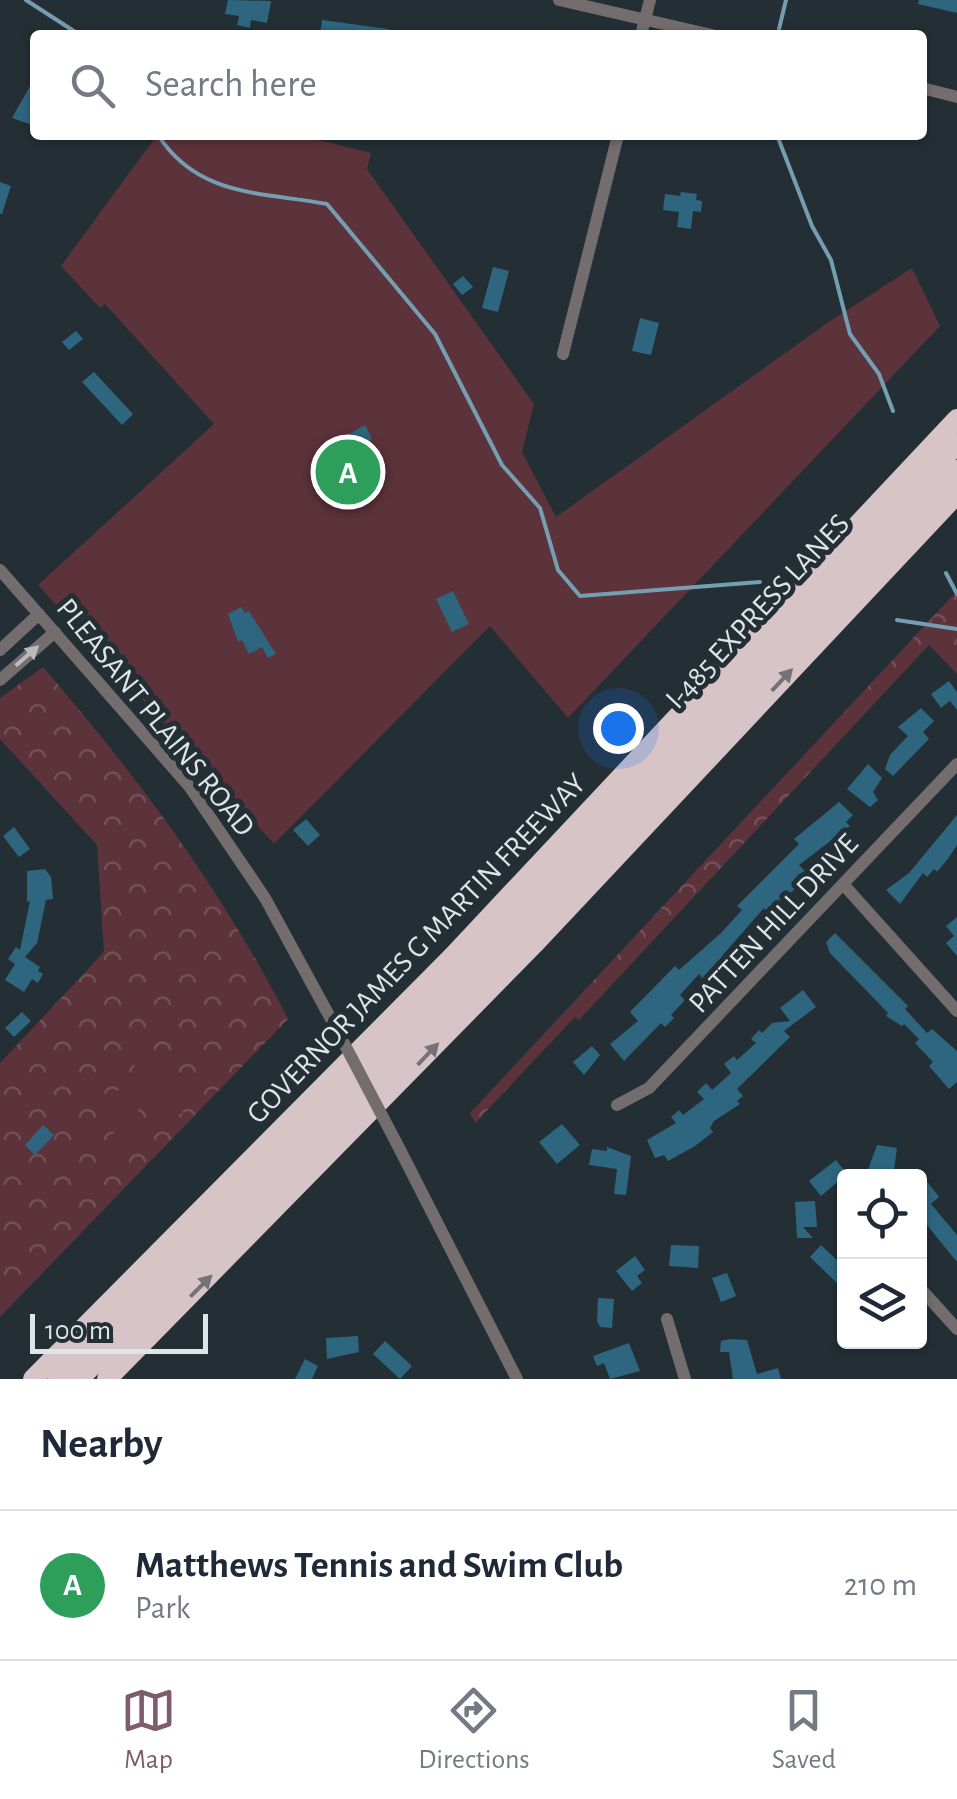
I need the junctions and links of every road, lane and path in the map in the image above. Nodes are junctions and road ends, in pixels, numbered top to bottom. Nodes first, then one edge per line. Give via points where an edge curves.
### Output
1 (559, 0) edge
2 (650, 0) edge
3 (644, 19) junction
4 (642, 30) edge
5 (691, 30) edge
6 (927, 89) edge
7 (957, 97) edge
8 (617, 140) edge
9 (563, 354) dead end
10 (957, 420) edge
11 (957, 444) edge
12 (957, 470) edge
13 (957, 494) edge
14 (0, 570) edge
15 (40, 614) junction
16 (55, 632) junction
17 (0, 650) edge
18 (0, 680) edge
19 (743, 695) junction
20 (957, 764) edge
21 (668, 802) junction
22 (843, 884) junction
23 (426, 1007) junction
24 (957, 1010) edge
25 (617, 1105) dead end
26 (301, 1113) junction
27 (927, 1296) edge
28 (667, 1319) dead end
29 (957, 1328) edge
30 (33, 1379) edge
31 (58, 1379) edge
32 (79, 1379) edge
33 (107, 1379) edge
34 (516, 1379) edge
35 (684, 1379) edge

1 - 3 street
2 - 3 street
3 - 4 street
3 - 5 street
6 - 7 street
8 - 9 street
10 - 26 highway, GOVERNOR JAMES G MARTIN FREEWAY
11 - 23 highway, I-485 EXPRESS LANES
12 - 19 highway, I-485 EXPRESS LANES
21 -> 13 highway
14 - 15 street, PLEASANT PLAINS ROAD
15 - 16 street, PLEASANT PLAINS ROAD
15 - 17 street
18 -> 16 street
16 - 34 street, PLEASANT PLAINS ROAD, bridge via 189,786 266,898
19 - 21 highway
19 - 32 highway, I-485 EXPRESS LANES via 329,1131
20 - 22 street, PATTEN HILL DRIVE
33 -> 21 highway
22 - 24 street
22 - 25 street, PATTEN HILL DRIVE via 650,1088
23 - 26 highway
23 - 31 highway, I-485 EXPRESS LANES
26 - 30 highway, GOVERNOR JAMES G MARTIN FREEWAY
27 - 29 street
28 - 35 street

